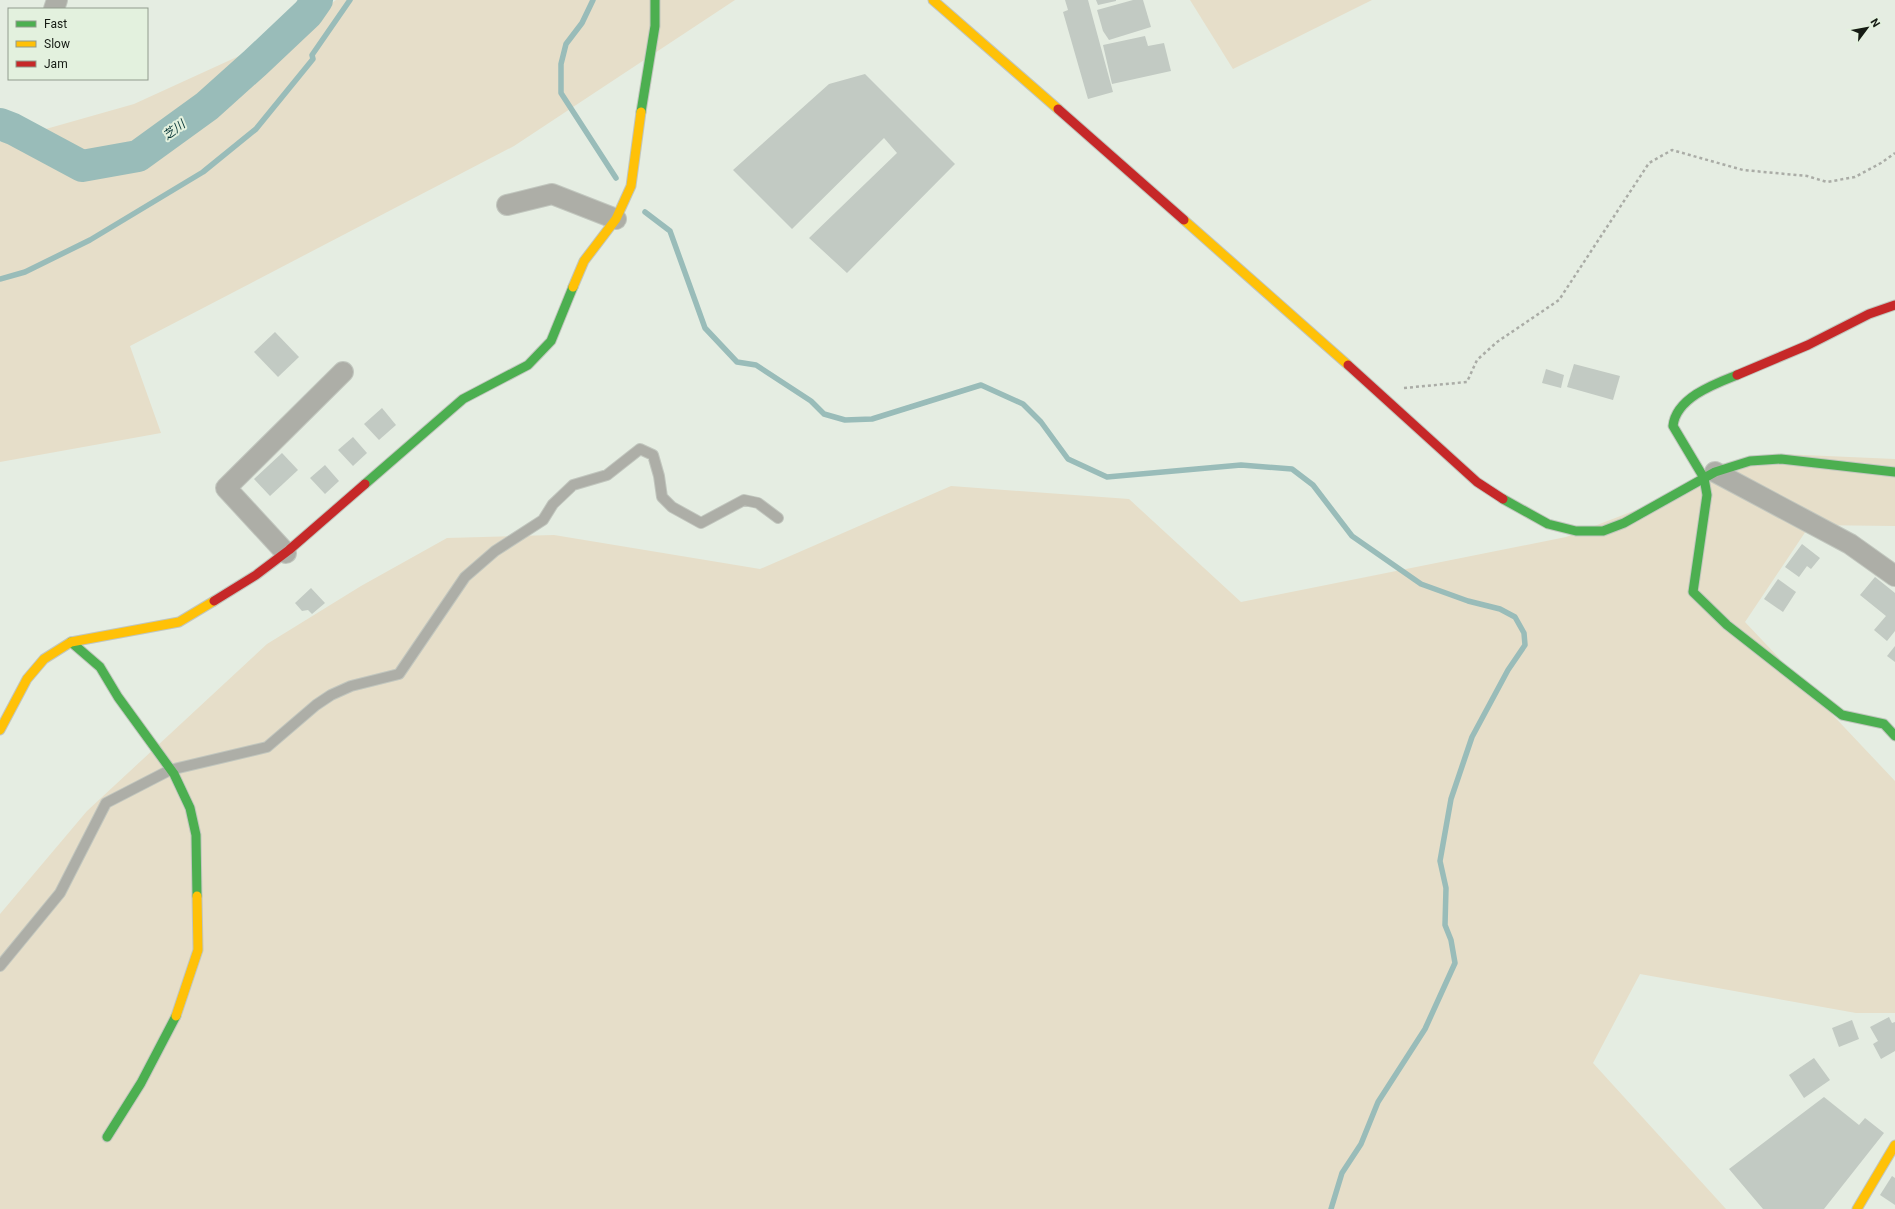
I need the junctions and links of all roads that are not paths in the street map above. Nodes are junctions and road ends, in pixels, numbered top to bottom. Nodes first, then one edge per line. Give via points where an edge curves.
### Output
1 (655, 0) edge
2 (933, 0) edge
3 (507, 205) dead end
4 (616, 219) junction
5 (1895, 305) edge
6 (343, 372) dead end
7 (1895, 472) edge
8 (1710, 475) junction
9 (778, 518) dead end
10 (286, 553) junction
11 (1895, 576) edge
12 (71, 642) junction
13 (0, 730) edge
14 (1895, 736) edge
15 (170, 770) junction
16 (0, 966) edge
17 (108, 1137) dead end
18 (1895, 1145) edge
19 (1857, 1209) edge

1 - 4 street via 655,26 631,186
2 - 8 street via 1378,390 1477,482 1514,506 1548,524 1576,531 1603,531 1624,523
3 - 4 street via 552,194
4 - 10 street via 584,261 551,341 533,360 463,399
5 - 8 street via 1708,387 1688,402 1674,417 1673,426
6 - 10 street via 226,488
7 - 8 street via 1781,459 1750,461
8 - 11 street via 1850,544
8 - 14 street via 1694,592 1727,624 1842,715 1884,724
9 - 15 lane via 758,503 744,500 701,523 672,507 662,497 653,455 640,448 607,474 573,485 553,504 543,520 495,551 465,577 399,674 350,686 331,695 267,747
10 - 12 street via 256,575 179,622
12 - 13 street via 44,659 27,679
12 - 15 street via 100,667
15 - 16 lane via 106,803 60,893
15 - 17 street via 190,808 196,835 198,950 177,1014 141,1083
18 - 19 street

